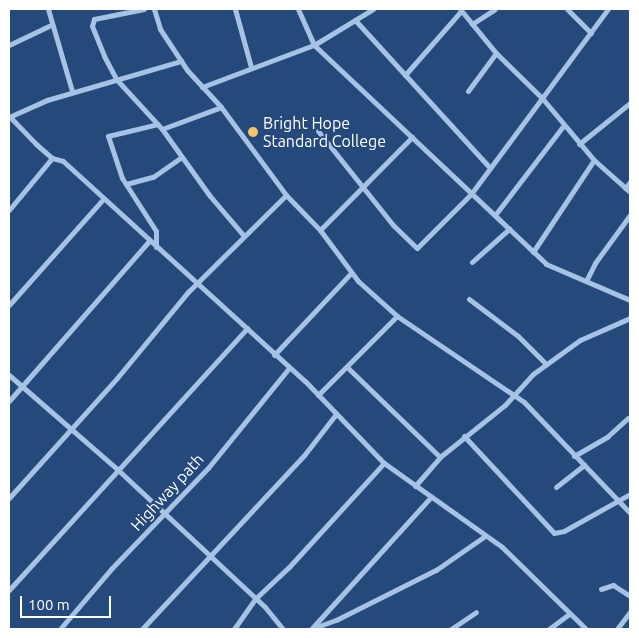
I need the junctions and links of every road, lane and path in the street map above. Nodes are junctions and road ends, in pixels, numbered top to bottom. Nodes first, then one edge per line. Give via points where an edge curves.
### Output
1 (48, 9) edge
2 (144, 9) edge
3 (154, 9) edge
4 (235, 9) edge
5 (298, 9) edge
6 (373, 9) edge
7 (495, 9) edge
8 (568, 9) edge
9 (608, 9) edge
10 (460, 10) edge
11 (355, 20) junction
12 (472, 24) junction
13 (51, 25) junction
14 (591, 33) junction
15 (9, 45) edge
16 (314, 45) junction
17 (496, 53) junction
18 (181, 61) junction
19 (251, 67) junction
20 (405, 75) junction
21 (118, 80) junction
22 (202, 88) junction
23 (72, 91) junction
24 (468, 91) dead end
25 (542, 98) junction
26 (630, 103) edge
27 (221, 107) junction
28 (9, 117) edge
29 (158, 124) junction
30 (564, 125) junction
31 (162, 129) junction
32 (318, 131) dead end
33 (412, 137) junction
34 (579, 144) junction
35 (174, 147) junction
36 (182, 157) junction
37 (52, 158) junction
38 (174, 160) junction
39 (594, 160) junction
40 (490, 168) junction
41 (630, 182) edge
42 (126, 184) junction
43 (362, 185) junction
44 (625, 188) junction
45 (630, 192) edge
46 (471, 194) junction
47 (286, 195) junction
48 (103, 200) junction
49 (9, 210) edge
50 (495, 215) junction
51 (630, 215) edge
52 (509, 229) junction
53 (320, 230) junction
54 (244, 236) junction
55 (149, 241) junction
56 (156, 247) junction
57 (533, 252) junction
58 (472, 262) dead end
59 (350, 273) junction
60 (586, 281) junction
61 (198, 285) junction
62 (469, 299) dead end
63 (630, 300) edge
64 (9, 305) edge
65 (397, 316) junction
66 (630, 318) edge
67 (247, 328) junction
68 (274, 354) junction
69 (546, 364) junction
70 (289, 368) junction
71 (348, 368) junction
72 (9, 375) edge
73 (21, 387) junction
74 (318, 395) junction
75 (513, 396) junction
76 (9, 401) edge
77 (336, 414) junction
78 (628, 418) dead end
79 (71, 428) junction
80 (464, 436) junction
81 (574, 456) junction
82 (440, 457) junction
83 (384, 463) junction
84 (584, 465) junction
85 (117, 469) junction
86 (415, 486) junction
87 (556, 487) dead end
88 (630, 494) edge
89 (9, 498) edge
90 (430, 498) junction
91 (618, 501) junction
92 (163, 513) junction
93 (630, 513) edge
94 (484, 536) junction
95 (210, 556) junction
96 (9, 590) edge
97 (601, 590) dead end
98 (630, 596) edge
99 (256, 598) junction
100 (476, 612) dead end
101 (630, 612) edge
102 (570, 614) junction
103 (60, 629) edge
104 (142, 629) edge
105 (234, 629) edge
106 (283, 629) edge
107 (311, 629) edge
108 (451, 629) edge
109 (549, 629) edge
110 (586, 629) edge
111 (617, 629) edge

1 - 13 street
2 - 21 street via 94,19 92,26
3 - 18 street via 160,29
4 - 19 street
5 - 16 street
6 - 11 street
7 - 12 street
8 - 14 street
9 - 14 street
10 - 12 street
10 - 20 street
11 - 16 street
11 - 20 street
12 - 17 street
13 - 15 street
13 - 23 street
14 - 25 street
16 - 19 street
16 - 33 street
17 - 24 street
17 - 25 street
18 - 21 street
18 - 22 street
19 - 22 street
20 - 40 street
21 - 23 street
21 - 29 street
22 - 27 street
23 - 28 street
25 - 30 street
25 - 40 street
26 - 34 street
27 - 31 street
27 - 47 street
28 - 37 street
29 - 31 street
29 - 42 street via 108,136
30 - 34 street
30 - 50 street
31 - 35 street
32 - 43 street
33 - 43 street
33 - 46 street
34 - 39 street
35 - 36 street
35 - 38 street
36 - 38 street
36 - 54 street
37 - 48 street via 63,161
37 - 49 street
38 - 42 street via 153,177
39 - 44 street
39 - 57 street
40 - 46 street
41 - 44 street
42 - 56 street via 154,226
43 - 46 street via 393,225 417,248
43 - 53 street
44 - 45 street
46 - 50 street
47 - 53 street
47 - 54 street
48 - 55 street
48 - 64 street
50 - 52 street
51 - 60 street
52 - 57 street
52 - 58 street
53 - 59 street
54 - 61 street
55 - 56 street
55 - 73 street
56 - 61 street
57 - 60 street via 554,270
59 - 65 street
59 - 68 street
60 - 63 street
61 - 67 street
61 - 79 street via 188,292
62 - 69 street via 518,336
65 - 71 street
65 - 75 street
66 - 69 street via 580,340
67 - 68 street
67 - 85 street
68 - 70 street
69 - 75 street
70 - 74 street
70 - 92 street, Highway path via 253,416
71 - 74 street
71 - 82 street
72 - 73 street
73 - 76 street
73 - 79 street
74 - 77 street
75 - 80 street
75 - 81 street via 524,402
77 - 83 street
77 - 95 street via 305,454
78 - 81 street via 608,436
79 - 85 street
79 - 89 street
80 - 82 street
80 - 91 street via 554,533 564,532
81 - 84 street
82 - 86 street
83 - 86 street
83 - 99 street via 289,567
84 - 87 street
84 - 91 street
85 - 92 street
85 - 96 street via 50,548
86 - 90 street
88 - 91 street
90 - 94 street
90 - 107 street
91 - 93 street
92 - 95 street
92 - 103 street, Highway path
94 - 102 street via 519,561
94 - 107 street via 436,570 336,620
95 - 99 street
95 - 104 street
97 - 98 street via 613,585
99 - 105 street
99 - 106 street
100 - 108 street
101 - 111 street
102 - 109 street
102 - 110 street

